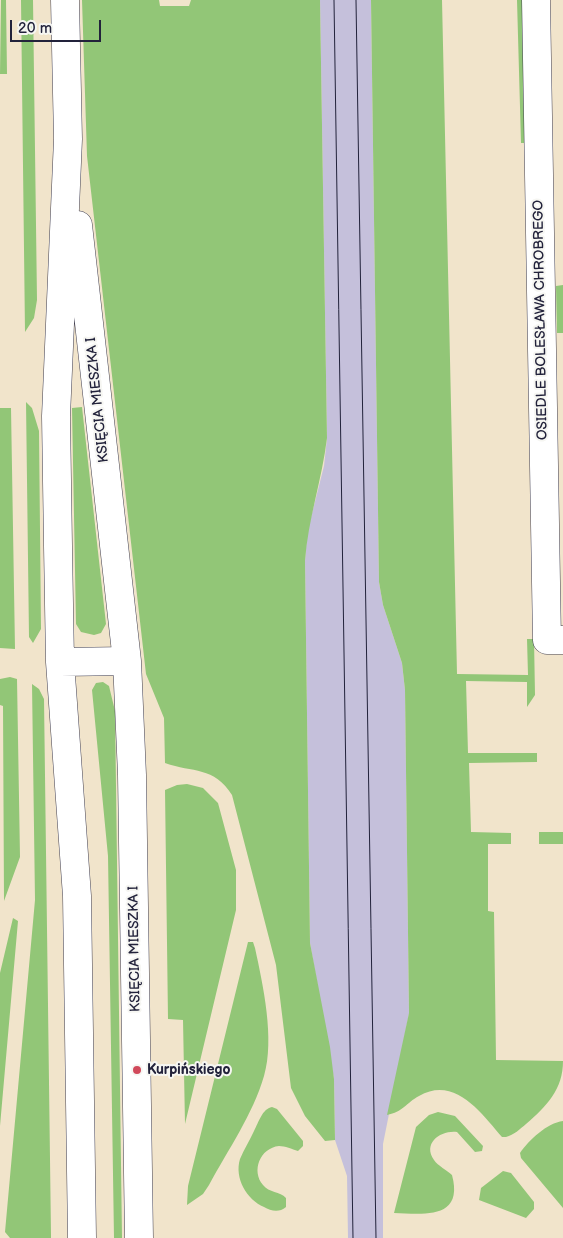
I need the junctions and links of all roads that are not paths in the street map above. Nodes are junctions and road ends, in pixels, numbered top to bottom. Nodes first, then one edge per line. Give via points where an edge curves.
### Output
1 (65, 0) edge
2 (536, 0) edge
3 (68, 139) junction
4 (58, 363) junction
5 (100, 413) junction
6 (555, 640) edge
7 (127, 661) junction
8 (60, 662) junction
9 (138, 1225) edge
10 (82, 1238) edge
11 (152, 1238) edge

1 - 3 street, KSIĘCIA MIESZKA I
2 - 6 street, OSIEDLE BOLESŁAWA CHROBREGO
3 - 4 street, KSIĘCIA MIESZKA I
3 - 5 street, KSIĘCIA MIESZKA I
4 - 5 street
4 - 8 street, KSIĘCIA MIESZKA I
5 - 7 street, KSIĘCIA MIESZKA I
7 - 8 street
7 - 9 street, KSIĘCIA MIESZKA I via 132,784
8 - 10 street, KSIĘCIA MIESZKA I via 77,896
9 - 11 street

